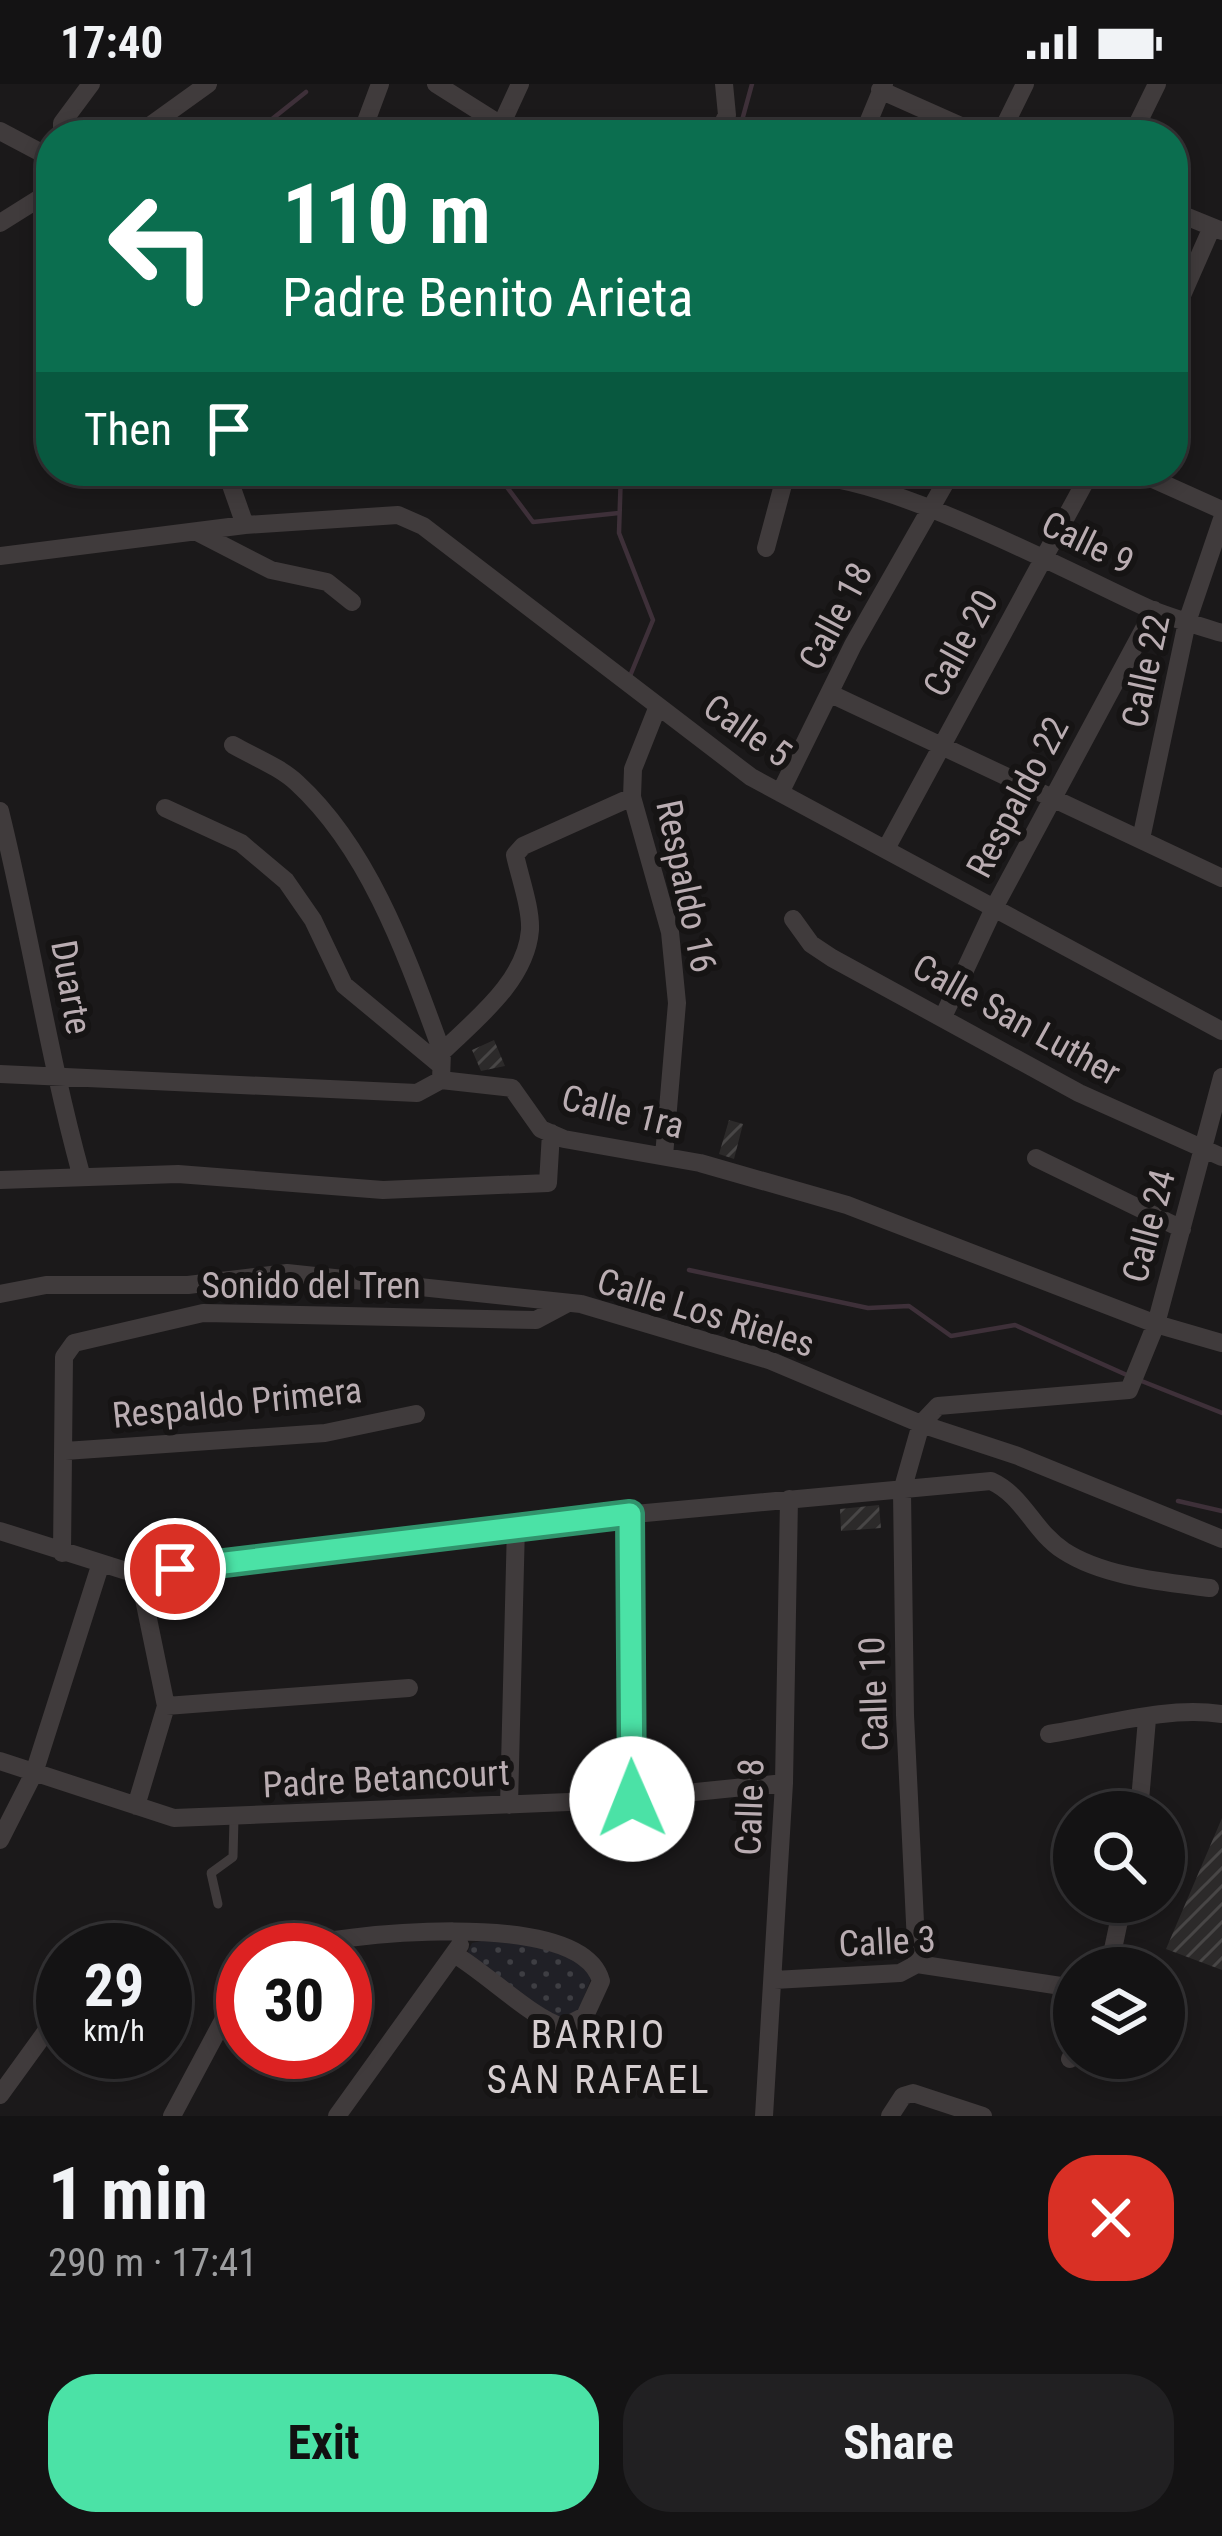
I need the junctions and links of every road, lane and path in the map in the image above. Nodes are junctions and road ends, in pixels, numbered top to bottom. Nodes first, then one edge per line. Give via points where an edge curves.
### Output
1 (91, 84) edge
2 (208, 84) edge
3 (380, 84) edge
4 (436, 84) edge
5 (520, 84) edge
6 (724, 84) edge
7 (1025, 84) edge
8 (1157, 84) edge
9 (882, 87) edge
10 (64, 120) edge
11 (158, 120) edge
12 (367, 120) edge
13 (488, 120) edge
14 (509, 120) edge
15 (725, 120) edge
16 (869, 120) edge
17 (949, 120) edge
18 (1007, 120) edge
19 (1139, 120) edge
20 (0, 130) edge
21 (36, 150) edge
22 (36, 200) edge
23 (1188, 217) edge
24 (0, 223) edge
25 (1217, 229) edge
26 (1188, 286) edge
27 (231, 486) edge
28 (783, 486) edge
29 (866, 486) edge
30 (944, 486) edge
31 (1083, 486) edge
32 (1166, 486) edge
33 (931, 512) junction
34 (1222, 514) edge
35 (245, 525) junction
36 (197, 532) junction
37 (766, 548) dead end
38 (0, 556) edge
39 (1045, 557) junction
40 (352, 602) dead end
41 (1154, 610) junction
42 (1187, 622) junction
43 (1222, 633) edge
44 (831, 694) junction
45 (658, 706) junction
46 (233, 745) dead end
47 (940, 748) junction
48 (780, 793) junction
49 (632, 797) junction
50 (1053, 800) junction
51 (165, 808) dead end
52 (0, 812) edge
53 (1141, 839) junction
54 (886, 848) junction
55 (1222, 878) edge
56 (995, 906) junction
57 (793, 919) dead end
58 (943, 1017) junction
59 (1222, 1031) edge
60 (440, 1065) junction
61 (0, 1074) edge
62 (1222, 1077) edge
63 (54, 1078) junction
64 (551, 1133) junction
65 (1213, 1152) edge
66 (664, 1156) junction
67 (1036, 1158) dead end
68 (81, 1174) junction
69 (0, 1180) edge
70 (1182, 1228) junction
71 (0, 1294) edge
72 (566, 1304) junction
73 (1156, 1324) junction
74 (1222, 1343) edge
75 (416, 1414) dead end
76 (921, 1424) junction
77 (64, 1451) junction
78 (902, 1490) junction
79 (789, 1499) junction
80 (630, 1514) junction
81 (516, 1525) junction
82 (0, 1531) edge
83 (1222, 1539) edge
84 (62, 1553) junction
85 (100, 1566) junction
86 (139, 1575) junction
87 (1210, 1588) dead end
88 (409, 1688) dead end
89 (166, 1706) junction
90 (1222, 1714) edge
91 (1148, 1719) junction
92 (1049, 1734) dead end
93 (0, 1761) edge
94 (34, 1773) junction
95 (784, 1784) junction
96 (1141, 1791) edge
97 (632, 1799) junction
98 (509, 1805) junction
99 (136, 1806) junction
100 (234, 1819) junction
101 (0, 1840) edge
102 (218, 1904) dead end
103 (469, 1931) junction
104 (372, 1937) edge
105 (454, 1954) junction
106 (917, 1964) junction
107 (774, 1980) junction
108 (1053, 1985) edge
109 (216, 2033) edge
110 (36, 2045) edge
111 (0, 2095) edge
112 (172, 2116) edge
113 (338, 2116) edge
114 (764, 2116) edge
115 (890, 2116) edge
116 (982, 2116) edge

1 - 10 street
2 - 11 street
3 - 12 street
4 - 13 street
5 - 14 street
6 - 15 street
7 - 18 street
8 - 19 street
9 - 16 street
9 - 17 street
20 - 21 street
22 - 24 street
23 - 25 street
25 - 26 street
27 - 35 street
28 - 37 street, Calle 9
29 - 33 street, Calle 9
30 - 33 street, Calle 18
31 - 39 street, Calle 20
32 - 34 street
33 - 39 street, Calle 9
33 - 44 street, Calle 18
34 - 42 street, Calle 22
35 - 36 street, Calle 5
35 - 45 street, Calle 5 via 411,520
36 - 38 street, Calle 5
36 - 40 street via 271,570 327,582
39 - 41 street, Calle 9
39 - 47 street, Calle 20
41 - 42 street, Calle 9
41 - 50 street, Respaldo 22
42 - 43 street, Calle 9
42 - 53 street, Calle 22
44 - 47 street
44 - 48 street, Calle 18
45 - 48 street, Calle 5
45 - 49 street, Respaldo 16 via 633,769
46 - 60 street via 295,781 347,836 418,986
47 - 50 street
47 - 54 street, Calle 20
48 - 54 street, Calle 5
49 - 60 street via 515,855 530,929 522,958
49 - 66 street, Respaldo 16 via 670,932 677,1004
50 - 53 street
50 - 56 street, Respaldo 22
51 - 60 street via 241,843 286,880 344,985
52 - 63 street, Duarte
53 - 55 street
54 - 56 street, Calle 5
56 - 58 street, Respaldo 22
56 - 59 street, Calle 5
57 - 58 street, Calle San Luther via 832,958
58 - 65 street, Calle San Luther via 1079,1093
60 - 63 street, Calle 1ra via 417,1093
60 - 64 street, Calle 1ra via 512,1088
61 - 63 street, Calle 1ra
62 - 65 street, Calle 24
63 - 68 street, Duarte
64 - 66 street, Calle 1ra
64 - 68 street via 548,1184 383,1190
65 - 70 street, Calle 24
66 - 73 street, Calle 1ra via 847,1204
67 - 70 street
68 - 69 street
70 - 73 street, Calle 24
71 - 72 street, Calle Los Rieles via 287,1274
72 - 76 street, Calle Los Rieles via 770,1360
72 - 77 street, Sonido del Tren via 536,1320 203,1313 74,1343 64,1357
73 - 74 street, Calle 1ra
73 - 76 street, Calle 24 via 1129,1390 938,1406
75 - 77 street, Respaldo Primera via 325,1432
76 - 78 street, Calle 10
76 - 83 street, Calle Los Rieles
77 - 84 street
78 - 79 street
78 - 87 street via 991,1481 1014,1491 1064,1551 1101,1567
78 - 106 street, Calle 10
79 - 80 street
79 - 95 street, Calle 8
80 - 81 street
80 - 97 street
81 - 86 street
81 - 98 street
82 - 84 street
84 - 85 street
85 - 86 street
85 - 94 street
86 - 89 street
88 - 89 street
89 - 99 street
90 - 91 street via 1173,1709
91 - 92 street
91 - 96 street
93 - 94 street, Padre Betancourt
94 - 99 street, Padre Betancourt
94 - 101 street
95 - 97 street, Padre Betancourt
95 - 107 street, Calle 8
97 - 98 street, Padre Betancourt
98 - 100 street, Padre Betancourt
99 - 100 street, Padre Betancourt via 174,1818
100 - 102 lane via 233,1856 211,1873
103 - 104 street
103 - 105 street
103 - 105 street via 584,1957 599,1972 598,1996 575,2024 551,2024
105 - 113 street
106 - 107 street, Calle 3 via 900,1973
106 - 108 street, Calle 3
107 - 114 street, Calle 8
109 - 112 street
110 - 111 street
115 - 116 street via 913,2092

